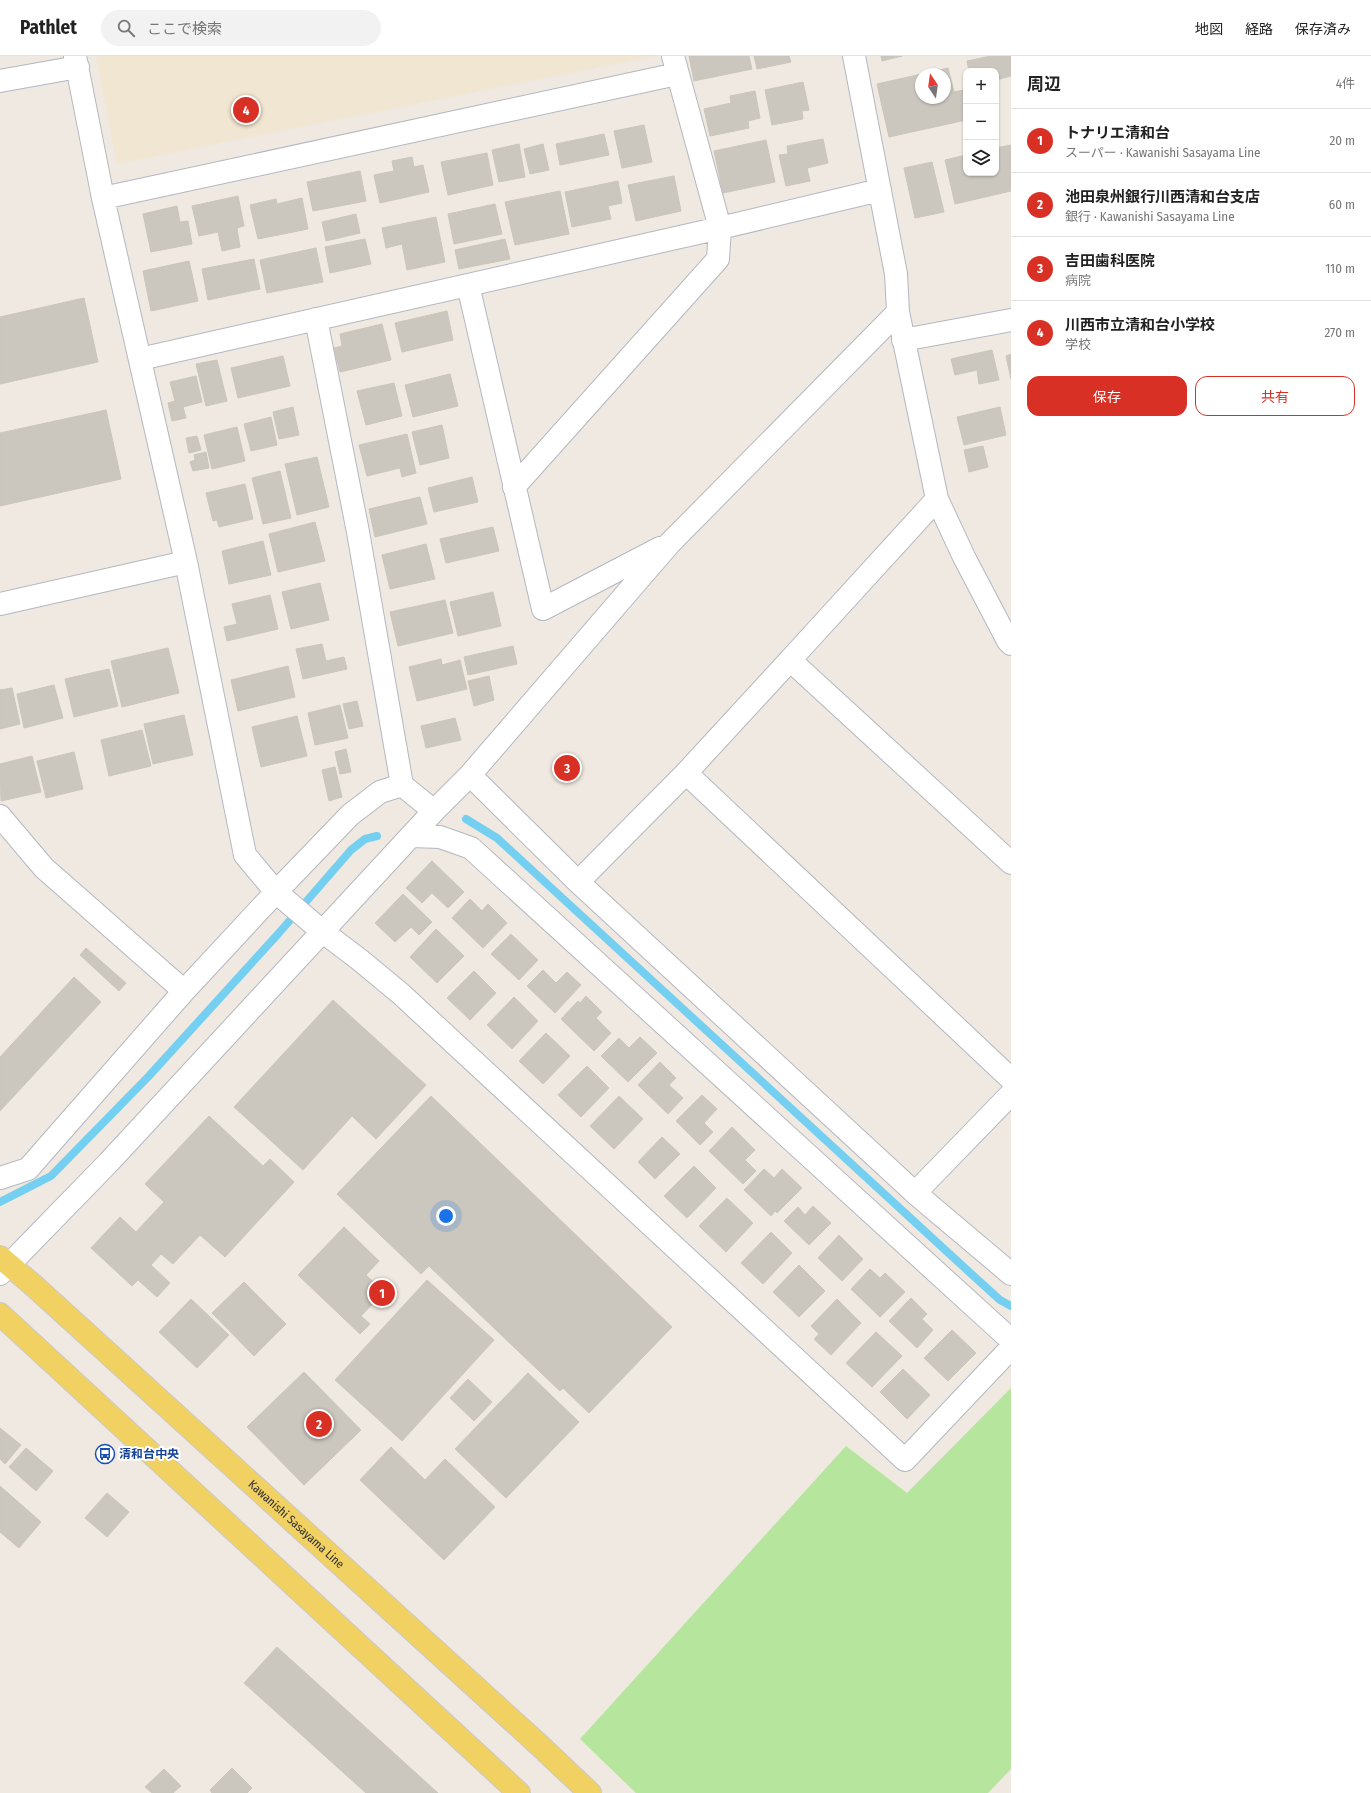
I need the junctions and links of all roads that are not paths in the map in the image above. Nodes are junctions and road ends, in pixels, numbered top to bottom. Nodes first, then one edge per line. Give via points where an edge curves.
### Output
1 (854, 56) edge
2 (76, 61) edge
3 (675, 65) edge
4 (0, 81) edge
5 (880, 190) junction
6 (103, 198) junction
7 (720, 228) junction
8 (468, 285) junction
9 (898, 312) junction
10 (316, 319) junction
11 (1011, 320) edge
12 (904, 340) junction
13 (140, 359) junction
14 (514, 486) junction
15 (937, 499) junction
16 (670, 543) junction
17 (186, 562) junction
18 (0, 604) edge
19 (1011, 644) edge
20 (790, 660) junction
21 (686, 773) junction
22 (470, 775) junction
23 (402, 785) junction
24 (434, 811) junction
25 (0, 816) edge
26 (411, 836) junction
27 (1011, 863) edge
28 (578, 882) junction
29 (280, 895) junction
30 (317, 926) junction
31 (184, 991) junction
32 (1011, 1079) edge
33 (1011, 1094) edge
34 (0, 1178) edge
35 (915, 1193) junction
36 (3, 1265) edge
37 (1011, 1274) edge
38 (0, 1314) edge
39 (1011, 1340) edge
40 (1011, 1348) edge
41 (519, 1793) edge
42 (590, 1793) edge

1 - 5 street
2 - 4 street
2 - 6 street
3 - 6 street
3 - 7 street
5 - 7 street
5 - 9 street via 896,274
6 - 13 street
7 - 8 street
7 - 14 street via 718,259
8 - 10 street
8 - 14 street
9 - 12 street
9 - 16 street
10 - 13 street
10 - 23 street via 358,532
11 - 12 street
12 - 15 street
13 - 17 street
14 - 16 street via 543,609
15 - 19 street via 964,557
15 - 20 street
16 - 22 street
17 - 18 street
17 - 29 street via 245,855
20 - 21 street
20 - 27 street
21 - 28 street
21 - 32 street
22 - 24 street
22 - 28 street
23 - 24 street
23 - 29 street via 380,792 350,815
24 - 26 street
25 - 31 street via 44,868
26 - 30 street
26 - 39 street via 440,837 471,848
28 - 35 street
29 - 30 street
29 - 31 street
30 - 36 street via 109,1162
30 - 40 street via 401,994 905,1460
31 - 34 street via 28,1169
33 - 35 street
35 - 37 street
36 - 42 main road, Kawanishi Sasayama Line
38 - 41 main road

